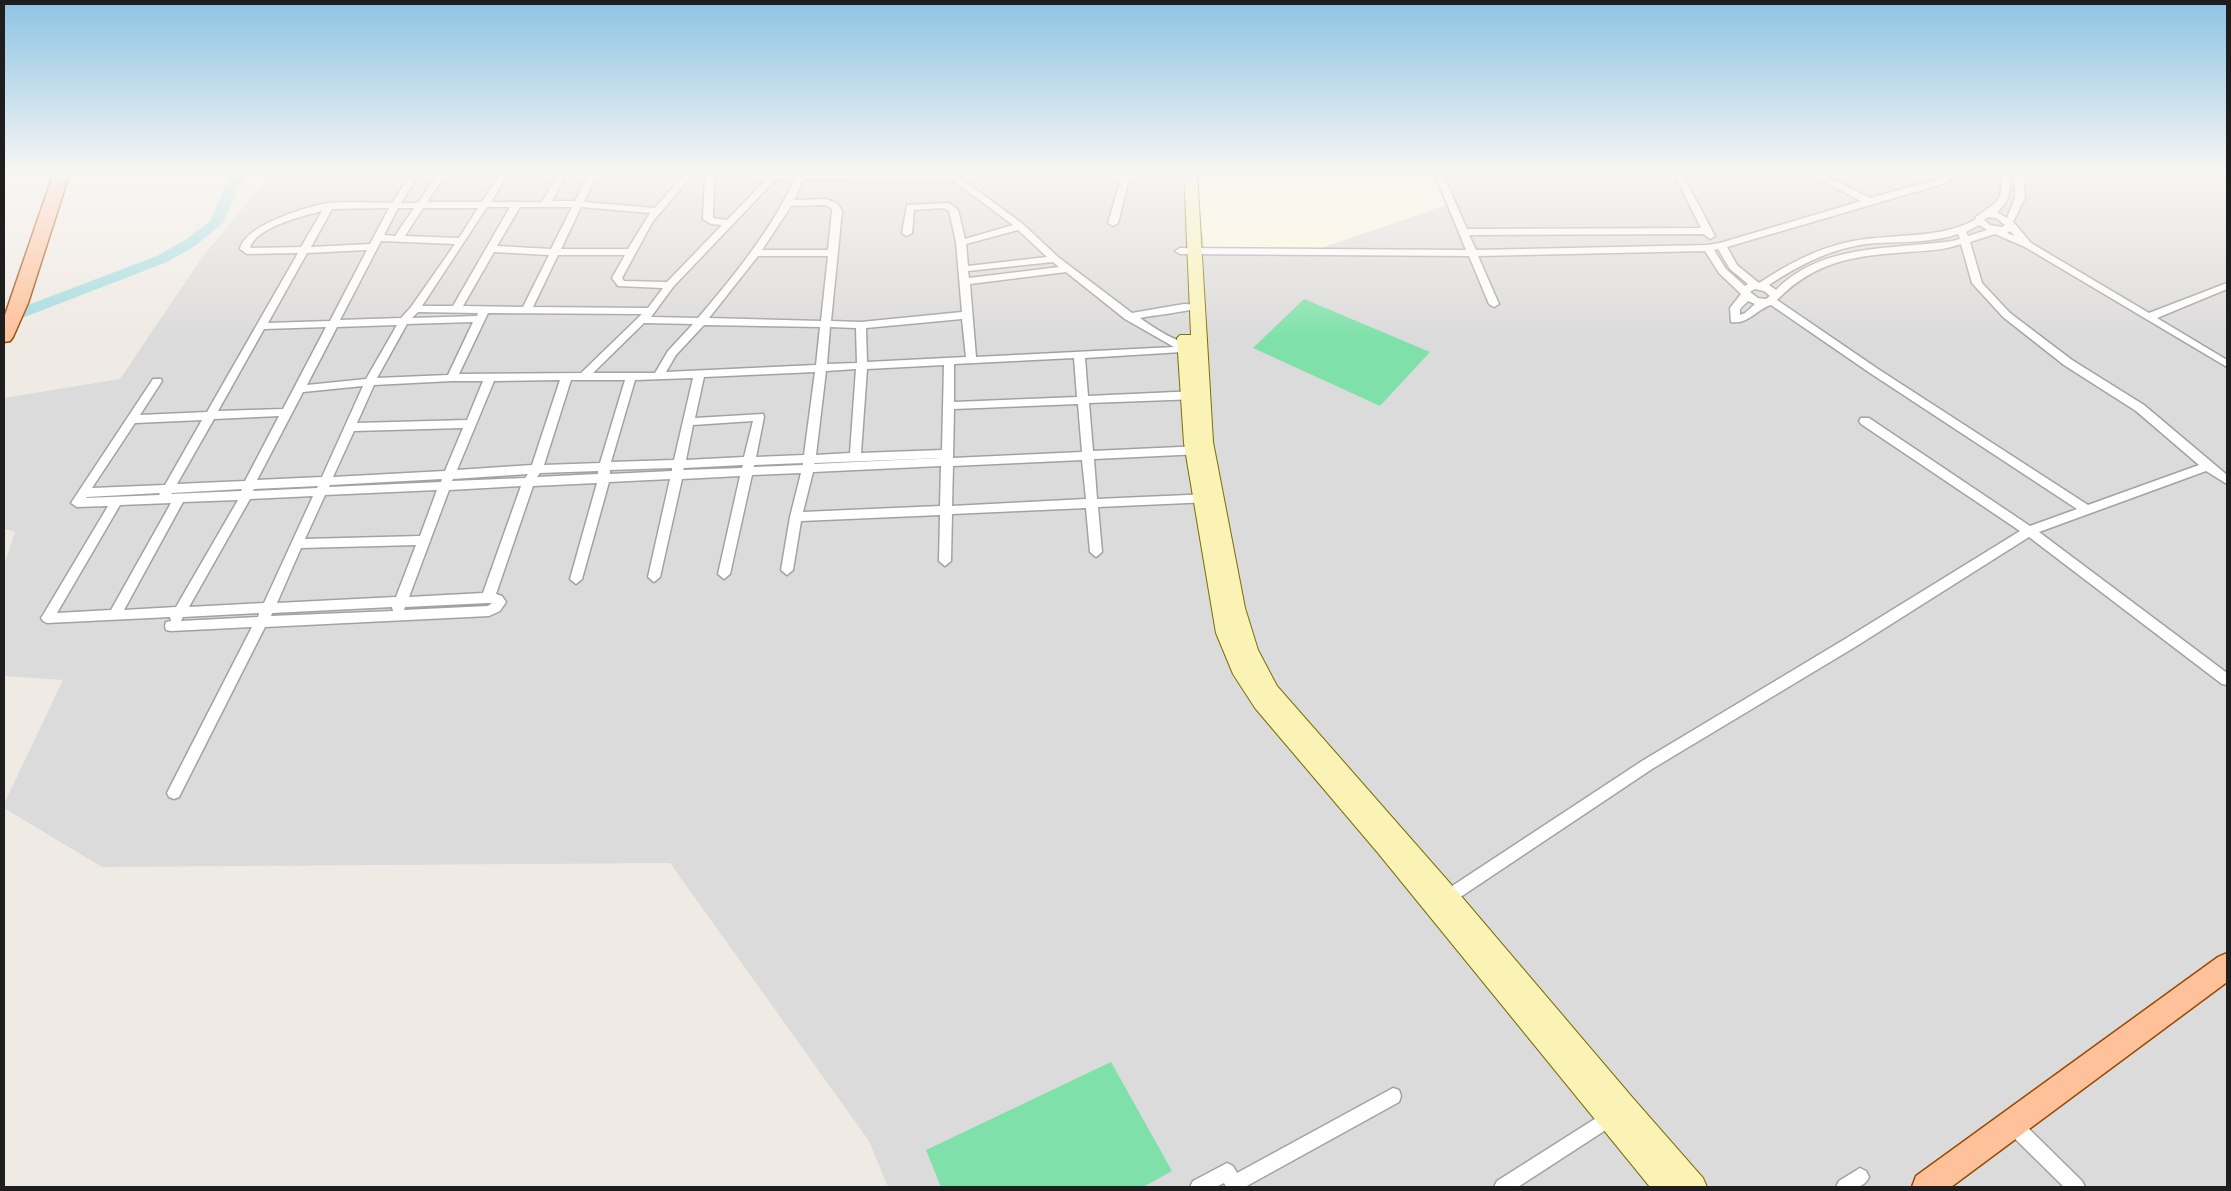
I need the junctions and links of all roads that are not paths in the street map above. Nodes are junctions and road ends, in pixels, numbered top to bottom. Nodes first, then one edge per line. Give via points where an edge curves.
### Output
1 (44, 228) edge
2 (267, 228) edge
3 (317, 228) edge
4 (383, 228) edge
5 (406, 228) edge
6 (470, 228) edge
7 (503, 228) edge
8 (567, 228) edge
9 (646, 228) edge
10 (726, 228) edge
11 (772, 228) edge
12 (835, 228) edge
13 (908, 228) edge
14 (957, 228) edge
15 (1015, 228) edge
16 (1022, 228) edge
17 (1183, 228) edge
18 (1187, 228) edge
19 (1463, 228) edge
20 (1705, 228) edge
21 (1780, 228) edge
22 (1965, 228) edge
23 (1993, 228) edge
24 (2007, 228) edge
25 (2013, 228) edge
26 (1960, 230) junction
27 (1995, 230) junction
28 (1707, 231) junction
29 (1465, 232) junction
30 (1514, 232) junction
31 (907, 233) dead end
32 (398, 239) junction
33 (462, 241) junction
34 (1967, 241) junction
35 (375, 242) junction
36 (961, 242) junction
37 (2028, 244) junction
38 (1715, 247) junction
39 (490, 249) junction
40 (304, 250) junction
41 (1186, 251) junction
42 (554, 252) junction
43 (631, 252) junction
44 (756, 252) junction
45 (1522, 252) junction
46 (832, 253) junction
47 (1474, 253) junction
48 (1055, 259) junction
49 (963, 269) junction
50 (1069, 269) junction
51 (964, 282) junction
52 (670, 285) junction
53 (1758, 286) junction
54 (2227, 286) edge
55 (1745, 293) junction
56 (1771, 300) junction
57 (1494, 304) dead end
58 (1191, 307) junction
59 (457, 308) junction
60 (485, 308) junction
61 (527, 308) junction
62 (415, 309) junction
63 (651, 310) junction
64 (967, 315) junction
65 (1129, 317) junction
66 (2149, 317) junction
67 (480, 319) junction
68 (642, 320) junction
69 (702, 320) junction
70 (404, 321) junction
71 (826, 324) junction
72 (861, 324) junction
73 (332, 325) junction
74 (260, 326) junction
75 (6, 334) edge
76 (1193, 349) junction
77 (1079, 354) junction
78 (971, 360) junction
79 (949, 362) junction
80 (2227, 364) edge
81 (862, 366) junction
82 (821, 369) junction
83 (699, 374) junction
84 (585, 375) junction
85 (567, 376) junction
86 (631, 376) junction
87 (659, 376) junction
88 (452, 378) junction
89 (490, 378) junction
90 (157, 381) dead end
91 (370, 382) junction
92 (300, 389) junction
93 (1196, 396) junction
94 (1083, 400) junction
95 (948, 406) junction
96 (288, 412) junction
97 (211, 416) junction
98 (132, 419) junction
99 (1865, 421) dead end
100 (688, 422) junction
101 (471, 424) junction
102 (350, 427) junction
103 (1199, 447) junction
104 (1087, 452) junction
105 (855, 457) junction
106 (947, 458) junction
107 (808, 464) junction
108 (748, 466) junction
109 (2206, 467) junction
110 (537, 469) junction
111 (678, 470) junction
112 (604, 473) junction
113 (447, 480) junction
114 (2227, 480) edge
115 (528, 482) junction
116 (324, 486) junction
117 (247, 490) junction
118 (165, 494) junction
119 (81, 498) junction
120 (179, 498) junction
121 (1208, 498) junction
122 (117, 501) junction
123 (1092, 504) junction
124 (946, 510) junction
125 (2087, 510) junction
126 (796, 517) junction
127 (2029, 531) junction
128 (424, 540) junction
129 (298, 544) junction
130 (1096, 552) dead end
131 (945, 561) dead end
132 (787, 570) dead end
133 (724, 574) dead end
134 (654, 577) dead end
135 (576, 579) dead end
136 (488, 598) junction
137 (401, 602) junction
138 (269, 607) junction
139 (179, 612) junction
140 (115, 615) junction
141 (395, 615) junction
142 (262, 622) junction
143 (2227, 680) edge
144 (174, 793) dead end
145 (1448, 897) junction
146 (2227, 966) edge
147 (1393, 1096) dead end
148 (1616, 1112) junction
149 (2013, 1125) junction
150 (1860, 1177) dead end
151 (1234, 1186) edge
152 (1199, 1187) edge
153 (1502, 1187) edge
154 (1667, 1187) edge
155 (1694, 1187) edge
156 (1845, 1187) edge
157 (1927, 1187) edge
158 (2076, 1187) edge

1 - 75 main road
2 - 40 street via 256,233 246,244 246,249 250,252
3 - 40 street
4 - 35 street
5 - 32 street
6 - 33 street
7 - 39 street
8 - 42 street
9 - 43 street
10 - 52 street
11 - 44 street
12 - 46 street
13 - 31 street
14 - 36 street
15 - 36 street
16 - 48 street
17 - 41 main road
18 - 41 main road
19 - 29 street
20 - 28 street
21 - 38 street
22 - 26 street
23 - 27 street
24 - 27 street
25 - 37 street
26 - 34 street
26 - 53 street via 1926,238 1850,244 1820,252 1796,262
27 - 34 street
27 - 37 street
28 - 30 street
28 - 38 street
29 - 30 street
29 - 47 street
30 - 45 street
32 - 33 street
32 - 35 street
33 - 62 street
34 - 56 street via 1859,253 1832,260 1787,284
34 - 109 street via 1974,279 2011,319 2095,380 2140,408
35 - 40 street
35 - 73 street
36 - 49 street
37 - 66 street
38 - 45 street
38 - 53 street via 1733,267
38 - 55 street via 1722,271
39 - 42 street
39 - 59 street
40 - 74 street
41 - 47 street
41 - 58 main road
42 - 43 street
42 - 61 street
43 - 52 street via 617,278 618,282
44 - 46 street
44 - 69 street
45 - 47 street
46 - 71 street
47 - 57 street
48 - 49 street
48 - 50 street
49 - 51 street
50 - 51 street
50 - 65 street
51 - 64 street
52 - 63 street
53 - 55 street via 1748,287
53 - 56 street via 1770,290
54 - 66 street
55 - 56 street via 1751,299
55 - 56 street via 1735,308 1734,320 1749,315
56 - 125 street
58 - 65 street
58 - 76 main road
59 - 60 street
59 - 62 street
60 - 61 street
60 - 67 street
61 - 63 street
62 - 70 street
63 - 68 street
64 - 72 street
64 - 78 street
65 - 76 street via 1156,334
66 - 80 street
67 - 70 street
67 - 88 street
68 - 69 street
68 - 84 street
69 - 71 street
69 - 87 street via 662,365
70 - 73 street
70 - 91 street
71 - 72 street
71 - 82 street
72 - 81 street
73 - 74 street
73 - 92 street
74 - 97 street
76 - 77 street
76 - 93 main road
77 - 78 street
77 - 94 street
78 - 79 street
79 - 81 street
79 - 95 street
81 - 82 street
81 - 105 street
82 - 83 street
82 - 107 street
83 - 87 street
83 - 100 street
84 - 85 street
84 - 86 street
85 - 89 street
85 - 110 street
86 - 87 street
86 - 112 street
88 - 89 street
88 - 91 street
89 - 101 street
90 - 98 street
91 - 92 street
91 - 102 street
92 - 96 street
93 - 94 street
93 - 103 main road
94 - 95 street
94 - 104 street
95 - 106 street
96 - 97 street
96 - 117 street
97 - 98 street
97 - 118 street
98 - 119 street
99 - 127 street
100 - 108 street via 759,417
100 - 111 street
101 - 102 street
101 - 113 street
102 - 116 street
103 - 104 street
103 - 121 main road
104 - 106 street
104 - 123 street
105 - 106 street
105 - 107 street
106 - 107 street
106 - 124 street
107 - 108 street
107 - 126 street
108 - 111 street
108 - 133 street
109 - 114 street
109 - 125 street
110 - 112 street
110 - 113 street
110 - 115 street
111 - 112 street
111 - 134 street
112 - 115 street
112 - 135 street
113 - 115 street
113 - 116 street
113 - 128 street
115 - 136 street
116 - 117 street
116 - 129 street
117 - 118 street
117 - 120 street
117 - 139 street
118 - 119 street
118 - 120 street
118 - 122 street
119 - 122 street
120 - 140 street
121 - 123 street
121 - 145 main road via 1248,650 1270,692
121 - 148 main road via 1226,633 1240,668 1262,702
122 - 140 street via 47,618
123 - 124 street
123 - 130 street
124 - 126 street
124 - 131 street
125 - 127 street
126 - 132 street
127 - 143 street
127 - 145 street via 1647,765
128 - 129 street
128 - 137 street
129 - 138 street
136 - 137 street
136 - 141 street via 499,600 496,608 489,611
137 - 138 street
137 - 141 street
138 - 139 street
138 - 142 street
139 - 140 street
139 - 142 street via 171,626
141 - 142 street
142 - 144 street
145 - 148 main road
146 - 149 main road
147 - 151 street
148 - 153 street
148 - 154 main road
148 - 155 main road
149 - 157 main road
149 - 158 street
150 - 156 street
151 - 152 street via 1227,1172

